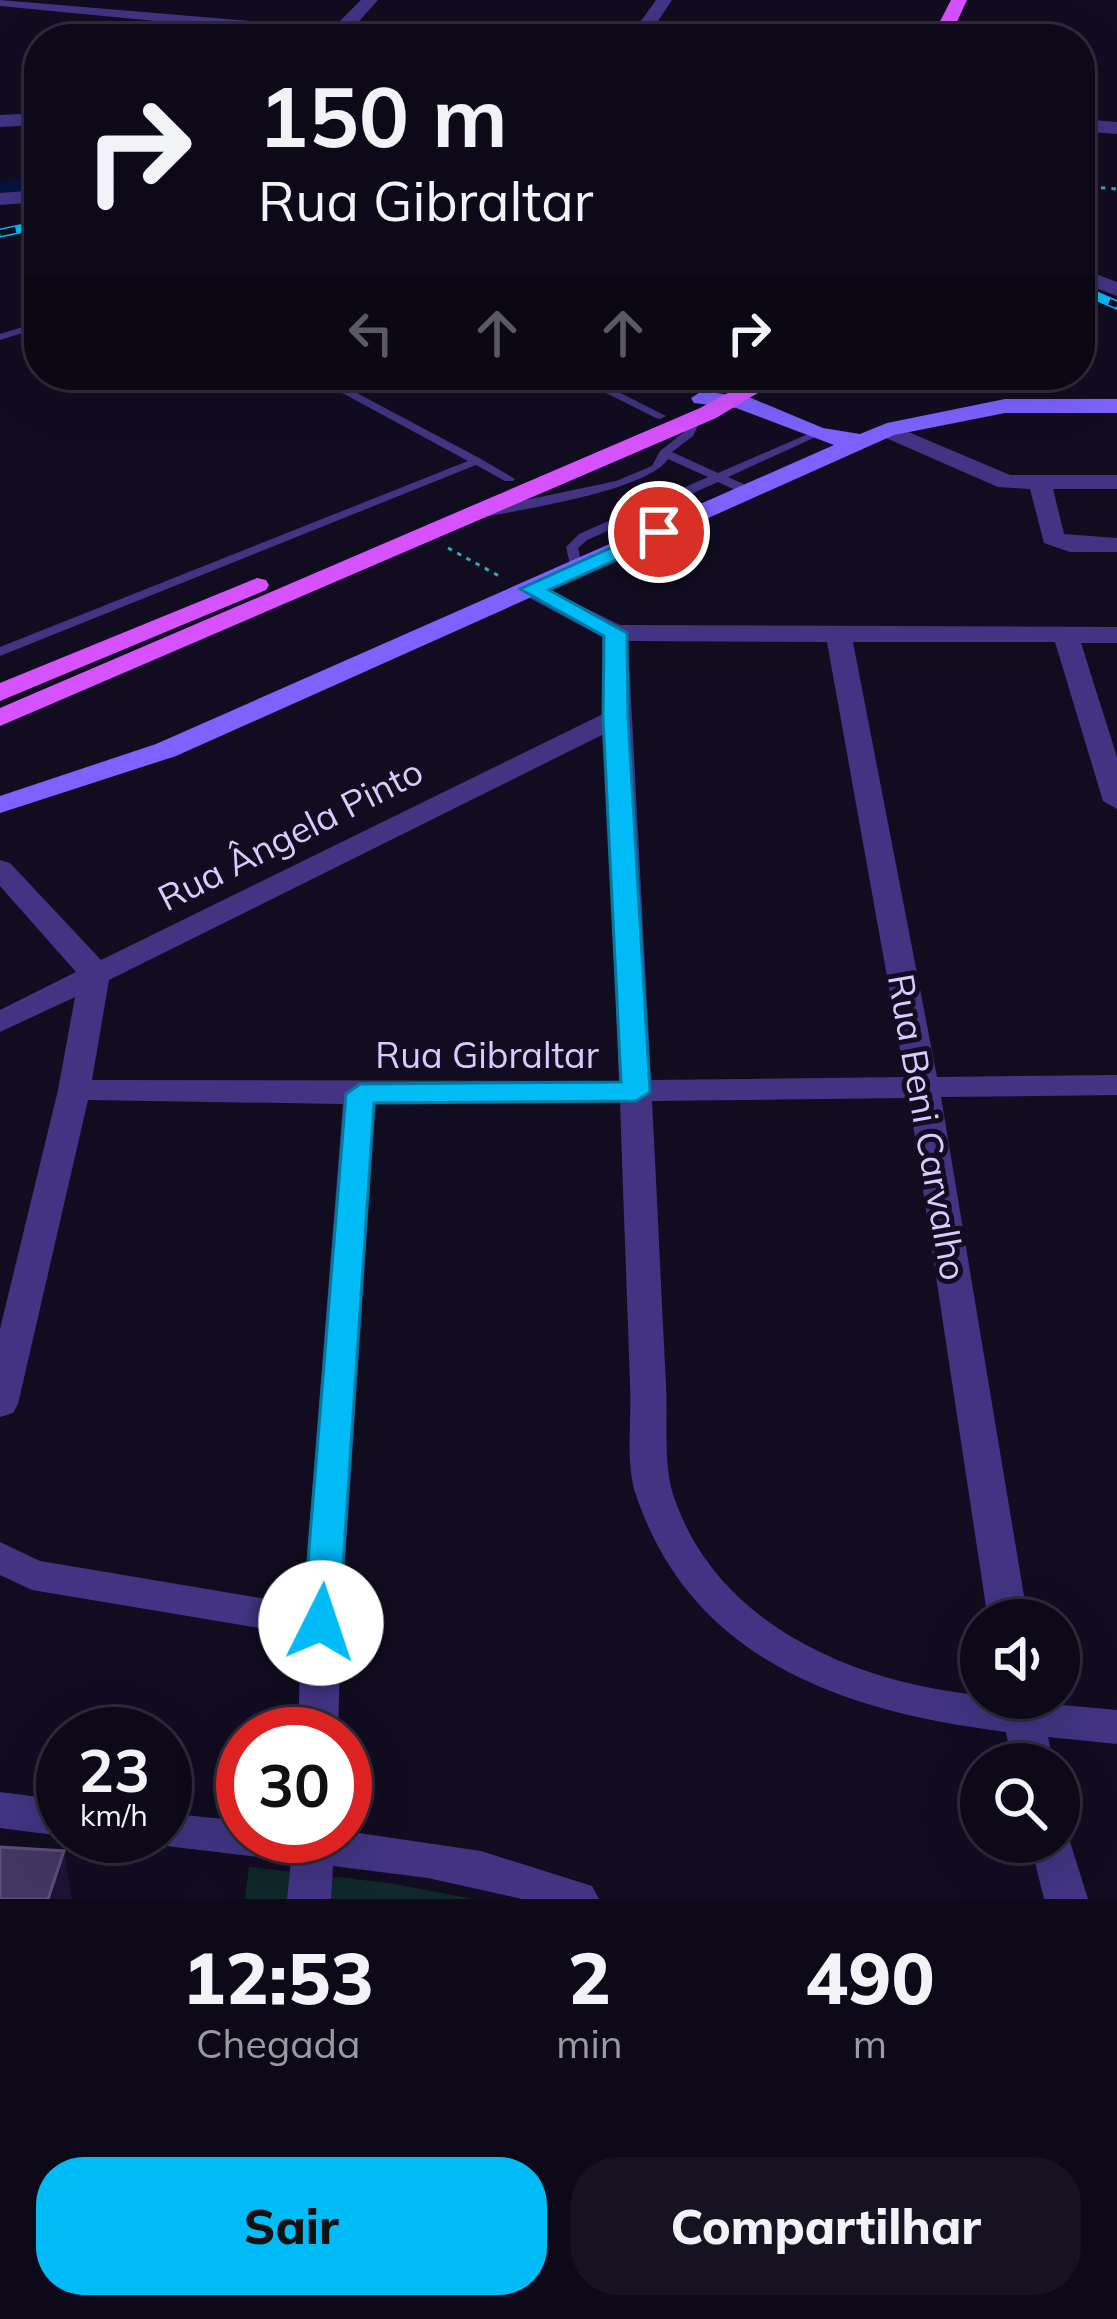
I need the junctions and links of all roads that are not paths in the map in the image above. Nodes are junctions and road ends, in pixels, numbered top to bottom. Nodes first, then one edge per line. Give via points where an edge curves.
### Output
1 (370, 0) edge
2 (0, 2) edge
3 (217, 24) edge
4 (347, 24) edge
5 (343, 390) edge
6 (607, 390) edge
7 (734, 390) edge
8 (744, 390) edge
9 (1117, 406) edge
10 (699, 409) junction
11 (660, 416) junction
12 (876, 435) junction
13 (817, 447) junction
14 (664, 453) junction
15 (477, 461) junction
16 (720, 477) junction
17 (509, 479) junction
18 (1040, 482) junction
19 (1117, 482) edge
20 (620, 484) junction
21 (748, 491) junction
22 (657, 505) junction
23 (471, 514) junction
24 (630, 516) junction
25 (659, 532) junction
26 (1117, 544) edge
27 (577, 569) junction
28 (529, 590) junction
29 (616, 633) junction
30 (1066, 635) junction
31 (1117, 635) edge
32 (839, 636) junction
33 (0, 652) edge
34 (0, 693) edge
35 (0, 718) edge
36 (616, 718) junction
37 (1117, 801) edge
38 (0, 805) edge
39 (0, 869) edge
40 (94, 976) junction
41 (0, 1022) edge
42 (921, 1085) junction
43 (1117, 1085) edge
44 (74, 1090) junction
45 (636, 1092) junction
46 (360, 1094) junction
47 (0, 1404) edge
48 (0, 1557) edge
49 (1005, 1599) edge
50 (321, 1623) junction
51 (960, 1701) edge
52 (319, 1707) edge
53 (1077, 1719) edge
54 (1117, 1727) edge
55 (0, 1810) edge
56 (36, 1815) edge
57 (372, 1852) edge
58 (312, 1863) edge
59 (1057, 1863) edge
60 (309, 1899) edge
61 (577, 1899) edge
62 (1066, 1899) edge

1 - 4 street
2 - 3 street
5 - 15 lane
6 - 11 lane
7 - 10 main road
8 - 13 main road
9 - 12 main road via 1005,406
10 - 11 main road
10 - 14 lane via 689,434
10 - 23 main road
11 - 17 main road
12 - 13 main road
12 - 18 street via 987,477
13 - 16 lane
13 - 21 main road
14 - 16 lane
14 - 20 lane via 656,468
15 - 17 lane
15 - 33 lane
16 - 21 lane
16 - 22 lane
17 - 34 main road
18 - 19 street
18 - 26 street via 1053,538
20 - 22 lane
20 - 23 lane
21 - 25 main road
22 - 24 lane
23 - 35 main road
24 - 25 lane
24 - 27 lane via 572,547
25 - 27 main road
27 - 28 main road
28 - 29 street
28 - 38 main road via 166,750
29 - 32 street
29 - 36 street
30 - 31 street
30 - 32 street
30 - 37 street
32 - 42 street, Rua Beni Carvalho
36 - 40 street, Rua Ângela Pinto
36 - 45 street
39 - 40 street
40 - 41 street, Rua Ângela Pinto
40 - 44 street
42 - 43 street, Rua Gibraltar
42 - 45 street, Rua Gibraltar
42 - 49 street, Rua Beni Carvalho
44 - 46 street, Rua Gibraltar
44 - 47 street
45 - 46 street, Rua Gibraltar
45 - 51 street via 653,1491 667,1530 722,1606 798,1664 862,1691
46 - 50 street
48 - 50 street via 32,1575
50 - 52 street
53 - 54 street
55 - 56 street
57 - 61 street
58 - 60 street
59 - 62 street

